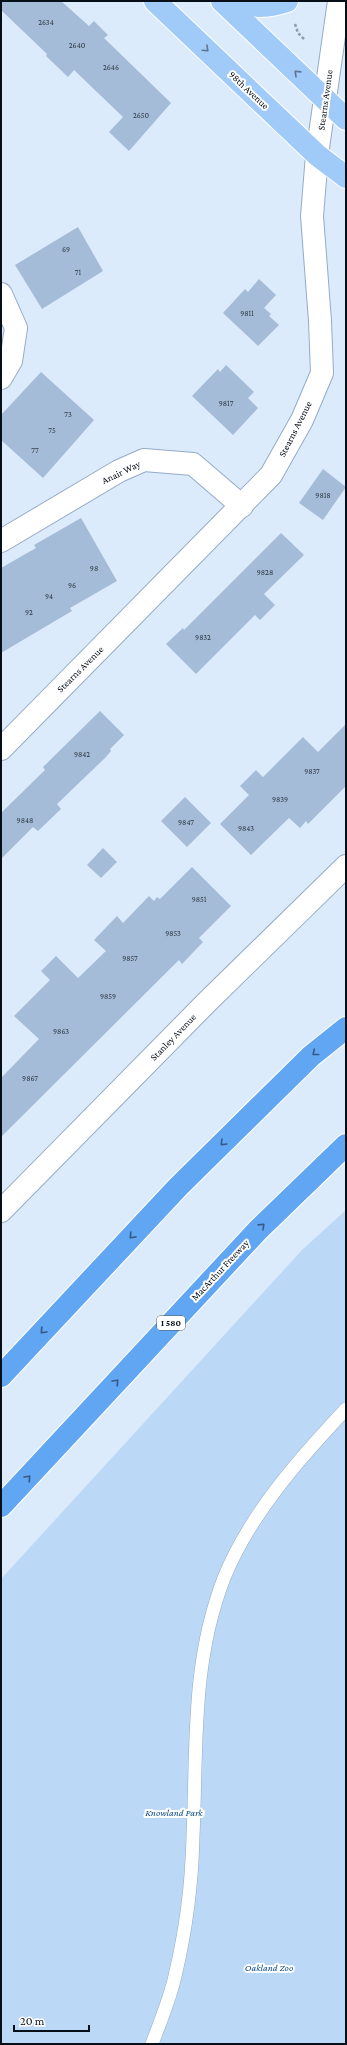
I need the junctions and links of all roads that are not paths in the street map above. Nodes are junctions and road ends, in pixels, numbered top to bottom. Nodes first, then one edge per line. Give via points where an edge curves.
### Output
1 (154, 1) edge
2 (222, 1) edge
3 (238, 1) edge
4 (339, 1) edge
5 (290, 10) edge
6 (325, 100) junction
7 (346, 120) edge
8 (317, 155) junction
9 (346, 177) edge
10 (1, 294) edge
11 (1, 378) edge
12 (242, 506) junction
13 (1, 540) edge
14 (1, 749) edge
15 (346, 866) edge
16 (346, 1028) edge
17 (346, 1145) edge
18 (1, 1211) edge
19 (1, 1376) edge
20 (346, 1409) edge
21 (1, 1506) edge
22 (152, 2044) edge

1 -> 8 main road, 98th Avenue
6 -> 2 main road
3 - 5 main road via 253,7 271,6
4 - 6 street, Stearns Avenue
6 - 7 main road
6 - 8 street, Stearns Avenue
8 - 9 main road, 98th Avenue
8 - 12 street, Stearns Avenue via 312,216 322,373 302,420 271,475
10 - 11 street via 16,328 11,361
12 - 13 street, Anair Way via 194,464 144,460 119,471
12 - 14 street, Stearns Avenue
15 - 18 street, Stanley Avenue via 207,1002
16 -> 19 highway via 311,1056 178,1187
21 -> 17 highway, MacArthur Freeway / I 580 via 258,1230
20 - 22 lane via 290,1472 242,1542 224,1578 213,1613 198,1687 193,1837 184,1934 175,1978

